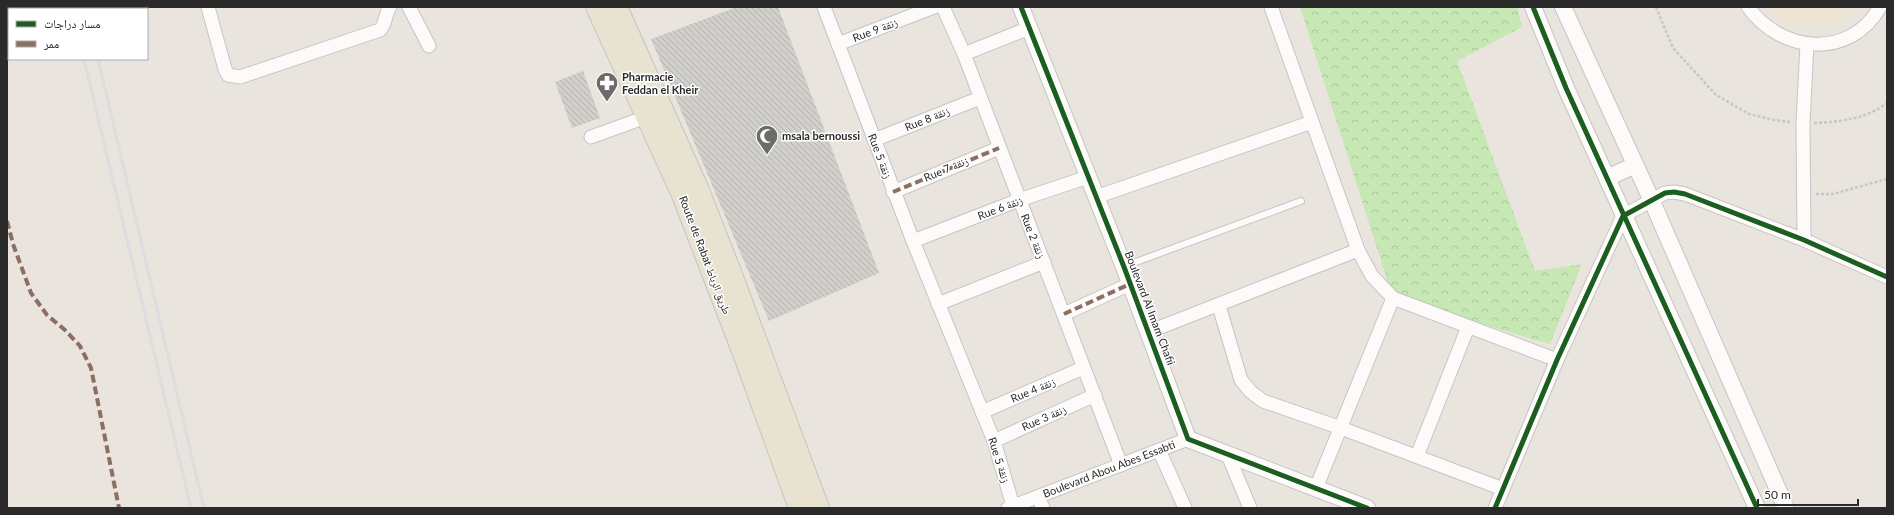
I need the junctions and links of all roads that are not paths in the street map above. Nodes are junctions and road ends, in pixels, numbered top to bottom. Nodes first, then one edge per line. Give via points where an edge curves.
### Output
1 (208, 7) edge
2 (390, 7) edge
3 (596, 7) edge
4 (617, 7) edge
5 (824, 7) edge
6 (934, 7) edge
7 (943, 7) edge
8 (1021, 7) edge
9 (1271, 7) edge
10 (1533, 7) edge
11 (1563, 7) edge
12 (1748, 7) edge
13 (1880, 7) edge
14 (412, 8) edge
15 (1030, 28) junction
16 (838, 44) junction
17 (1807, 44) junction
18 (429, 46) dead end
19 (964, 54) junction
20 (980, 98) junction
21 (646, 117) junction
22 (1312, 122) junction
23 (591, 137) dead end
24 (874, 140) junction
25 (999, 148) junction
26 (1636, 165) junction
27 (1088, 177) junction
28 (1607, 178) junction
29 (893, 192) junction
30 (1096, 197) junction
31 (1019, 200) junction
32 (1651, 200) junction
33 (1302, 201) dead end
34 (1624, 216) junction
35 (1804, 240) junction
36 (913, 241) junction
37 (1358, 250) junction
38 (1044, 262) junction
39 (1124, 267) junction
40 (1887, 277) edge
41 (1130, 284) junction
42 (1393, 298) junction
43 (938, 304) junction
44 (1219, 306) junction
45 (1064, 314) junction
46 (1468, 327) junction
47 (1148, 332) junction
48 (1557, 360) junction
49 (1083, 368) junction
50 (1095, 395) junction
51 (982, 412) junction
52 (1341, 428) junction
53 (1188, 439) junction
54 (994, 441) junction
55 (1159, 450) junction
56 (1228, 454) junction
57 (1417, 456) junction
58 (1121, 465) junction
59 (1316, 488) junction
60 (1503, 489) junction
61 (1041, 502) edge
62 (1011, 507) edge
63 (799, 508) edge
64 (819, 508) edge
65 (1185, 508) edge
66 (1250, 508) edge
67 (1367, 508) edge
68 (1495, 508) edge
69 (1756, 508) edge
70 (1786, 508) edge

1 - 2 street via 225,69 228,74 240,78 380,30 384,26
3 - 21 main road, Route de Rabat طريق الرباط
4 - 64 main road, Route de Rabat طريق الرباط via 698,188
5 - 16 street, Rue 5 زنقة
6 - 16 street, Rue 9 زنقة
7 - 19 street, Rue 2 زنقة
8 - 15 street, Boulevard Al Imam Chafii
9 - 22 street
10 - 28 street
11 - 26 street
12 - 17 street via 1754,16 1776,34
13 - 17 street via 1862,28 1846,39 1828,44
14 - 18 street
15 - 19 street
15 - 27 street, Boulevard Al Imam Chafii
16 - 24 street, Rue 5 زنقة
17 - 35 street via 1803,123
19 - 20 street, Rue 2 زنقة
20 - 24 street, Rue 8 زنقة
20 - 25 street, Rue 2 زنقة
21 - 23 street
21 - 63 main road, Route de Rabat طريق الرباط via 682,195
22 - 30 street
22 - 37 street
24 - 29 street, Rue 5 زنقة
25 - 29 street, Rue 7 زنقة
25 - 31 street, Rue 2 زنقة
26 - 28 street
26 - 32 street
27 - 30 street, Boulevard Al Imam Chafii
27 - 31 street, Rue 6 زنقة
28 - 34 street
29 - 36 street, Rue 5 زنقة
30 - 39 street, Boulevard Al Imam Chafii
31 - 36 street, Rue 6 زنقة
31 - 38 street, Rue 2 زنقة
32 - 34 street
32 - 35 street via 1665,193 1685,194
32 - 70 street
33 - 39 lane
34 - 48 street
34 - 69 street
35 - 40 street
36 - 43 street, Rue 5 زنقة
37 - 42 street via 1372,276
37 - 44 street
38 - 43 street
38 - 45 street, Rue 2 زنقة
39 - 41 street, Boulevard Al Imam Chafii
41 - 45 street
41 - 47 street, Boulevard Al Imam Chafii
42 - 46 street
42 - 52 street
43 - 51 street, Rue 5 زنقة
44 - 47 street
44 - 52 street via 1241,380 1251,392 1263,401
45 - 49 street, Rue 2 زنقة
46 - 48 street
46 - 57 street
47 - 53 street, Boulevard Al Imam Chafii
48 - 60 street
49 - 50 street, Rue 2 زنقة
49 - 51 street, Rue 4 زنقة
50 - 54 street, Rue 3 زنقة
50 - 58 street, Rue 2 زنقة
51 - 54 street, Rue 5 زنقة
52 - 57 street
52 - 59 street
53 - 55 street, Boulevard Abou Abes Essabti
53 - 56 street
54 - 62 street, Rue 5 زنقة
55 - 58 street, Boulevard Abou Abes Essabti
55 - 65 street
56 - 59 street
56 - 66 street
57 - 60 street
58 - 61 street, Boulevard Abou Abes Essabti
59 - 67 street
60 - 68 street
61 - 62 street, Boulevard Abou Abes Essabti

